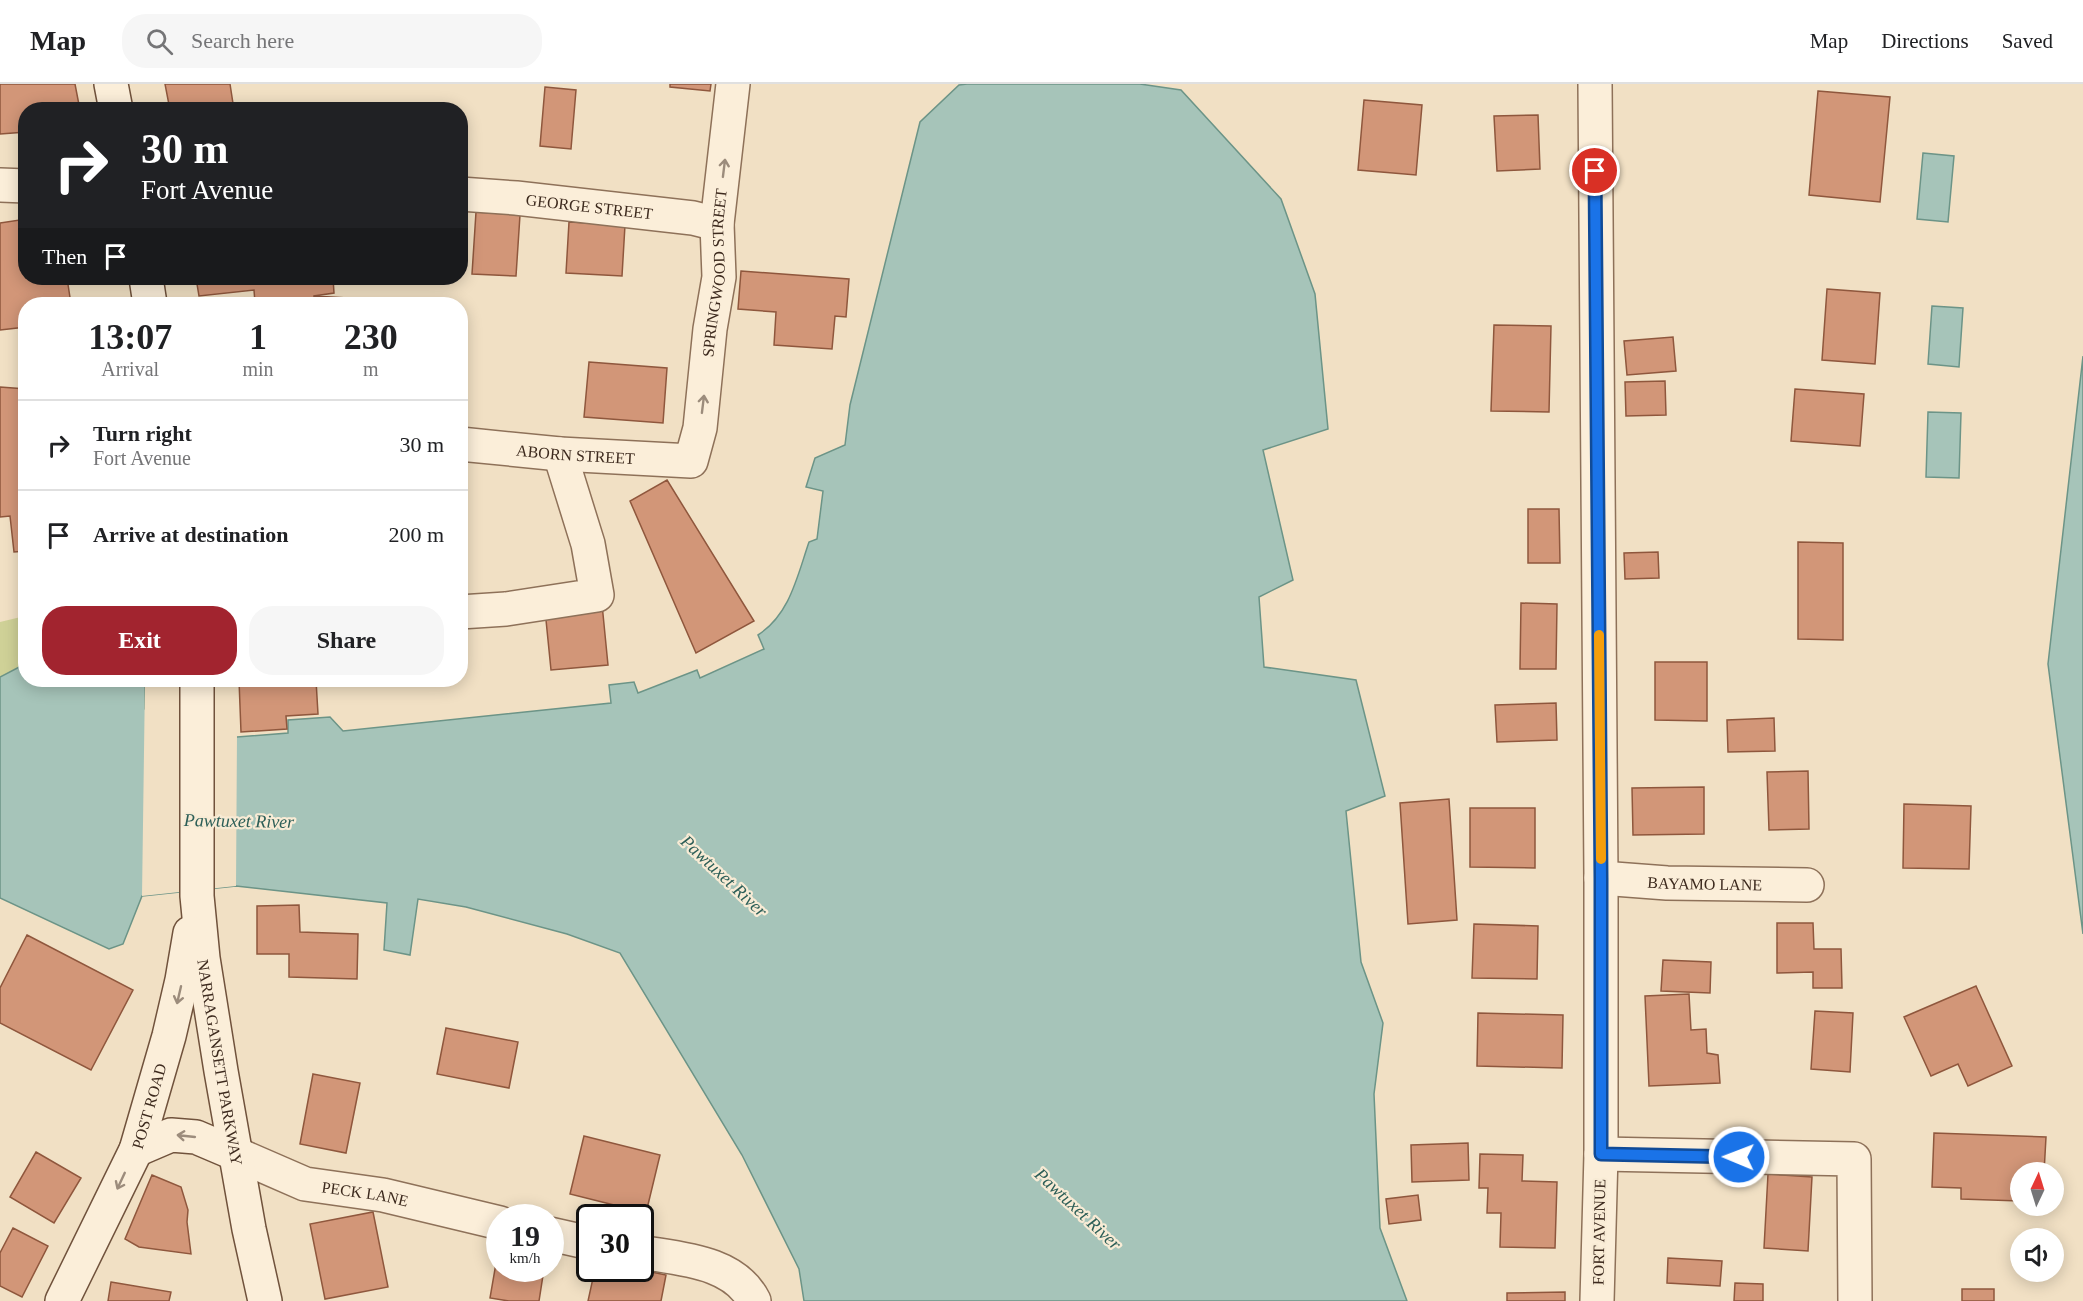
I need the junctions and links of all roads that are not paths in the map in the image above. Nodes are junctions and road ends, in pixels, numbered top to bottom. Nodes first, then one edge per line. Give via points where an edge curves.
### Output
1 (111, 84) edge
2 (733, 84) edge
3 (1595, 84) edge
4 (114, 102) edge
5 (0, 185) edge
6 (18, 186) edge
7 (468, 195) edge
8 (717, 224) junction
9 (468, 445) edge
10 (560, 454) junction
11 (691, 461) joint
12 (468, 611) edge
13 (197, 687) edge
14 (1601, 878) junction
15 (1807, 885) dead end
16 (197, 893) junction
17 (136, 1150) junction
18 (236, 1154) junction
19 (1601, 1154) junction
20 (486, 1220) edge
21 (654, 1255) edge
22 (62, 1301) edge
23 (265, 1301) edge
24 (753, 1301) edge
25 (1598, 1301) edge
26 (1855, 1301) edge

1 - 4 street
8 -> 2 street, SPRINGWOOD STREET
3 - 14 street, FORT AVENUE
5 - 6 street
7 - 8 street, GEORGE STREET via 693,218
11 -> 8 street, SPRINGWOOD STREET via 700,428 719,277
9 - 10 street, ABORN STREET
10 - 11 street, ABORN STREET
10 - 12 street via 588,544 597,595
13 - 16 street, NARRAGANSETT PARKWAY
14 - 15 street, BAYAMO LANE
14 - 19 street, FORT AVENUE
16 -> 17 street, POST ROAD via 169,1036
16 - 18 street, NARRAGANSETT PARKWAY via 206,978
18 -> 17 street, PECK LANE via 196,1137 171,1135
17 -> 22 street, POST ROAD
18 - 20 street, PECK LANE via 305,1184 383,1195
18 - 23 street, NARRAGANSETT PARKWAY
19 - 25 street, FORT AVENUE
19 - 26 street via 1854,1159
21 - 24 street via 701,1263 734,1276

